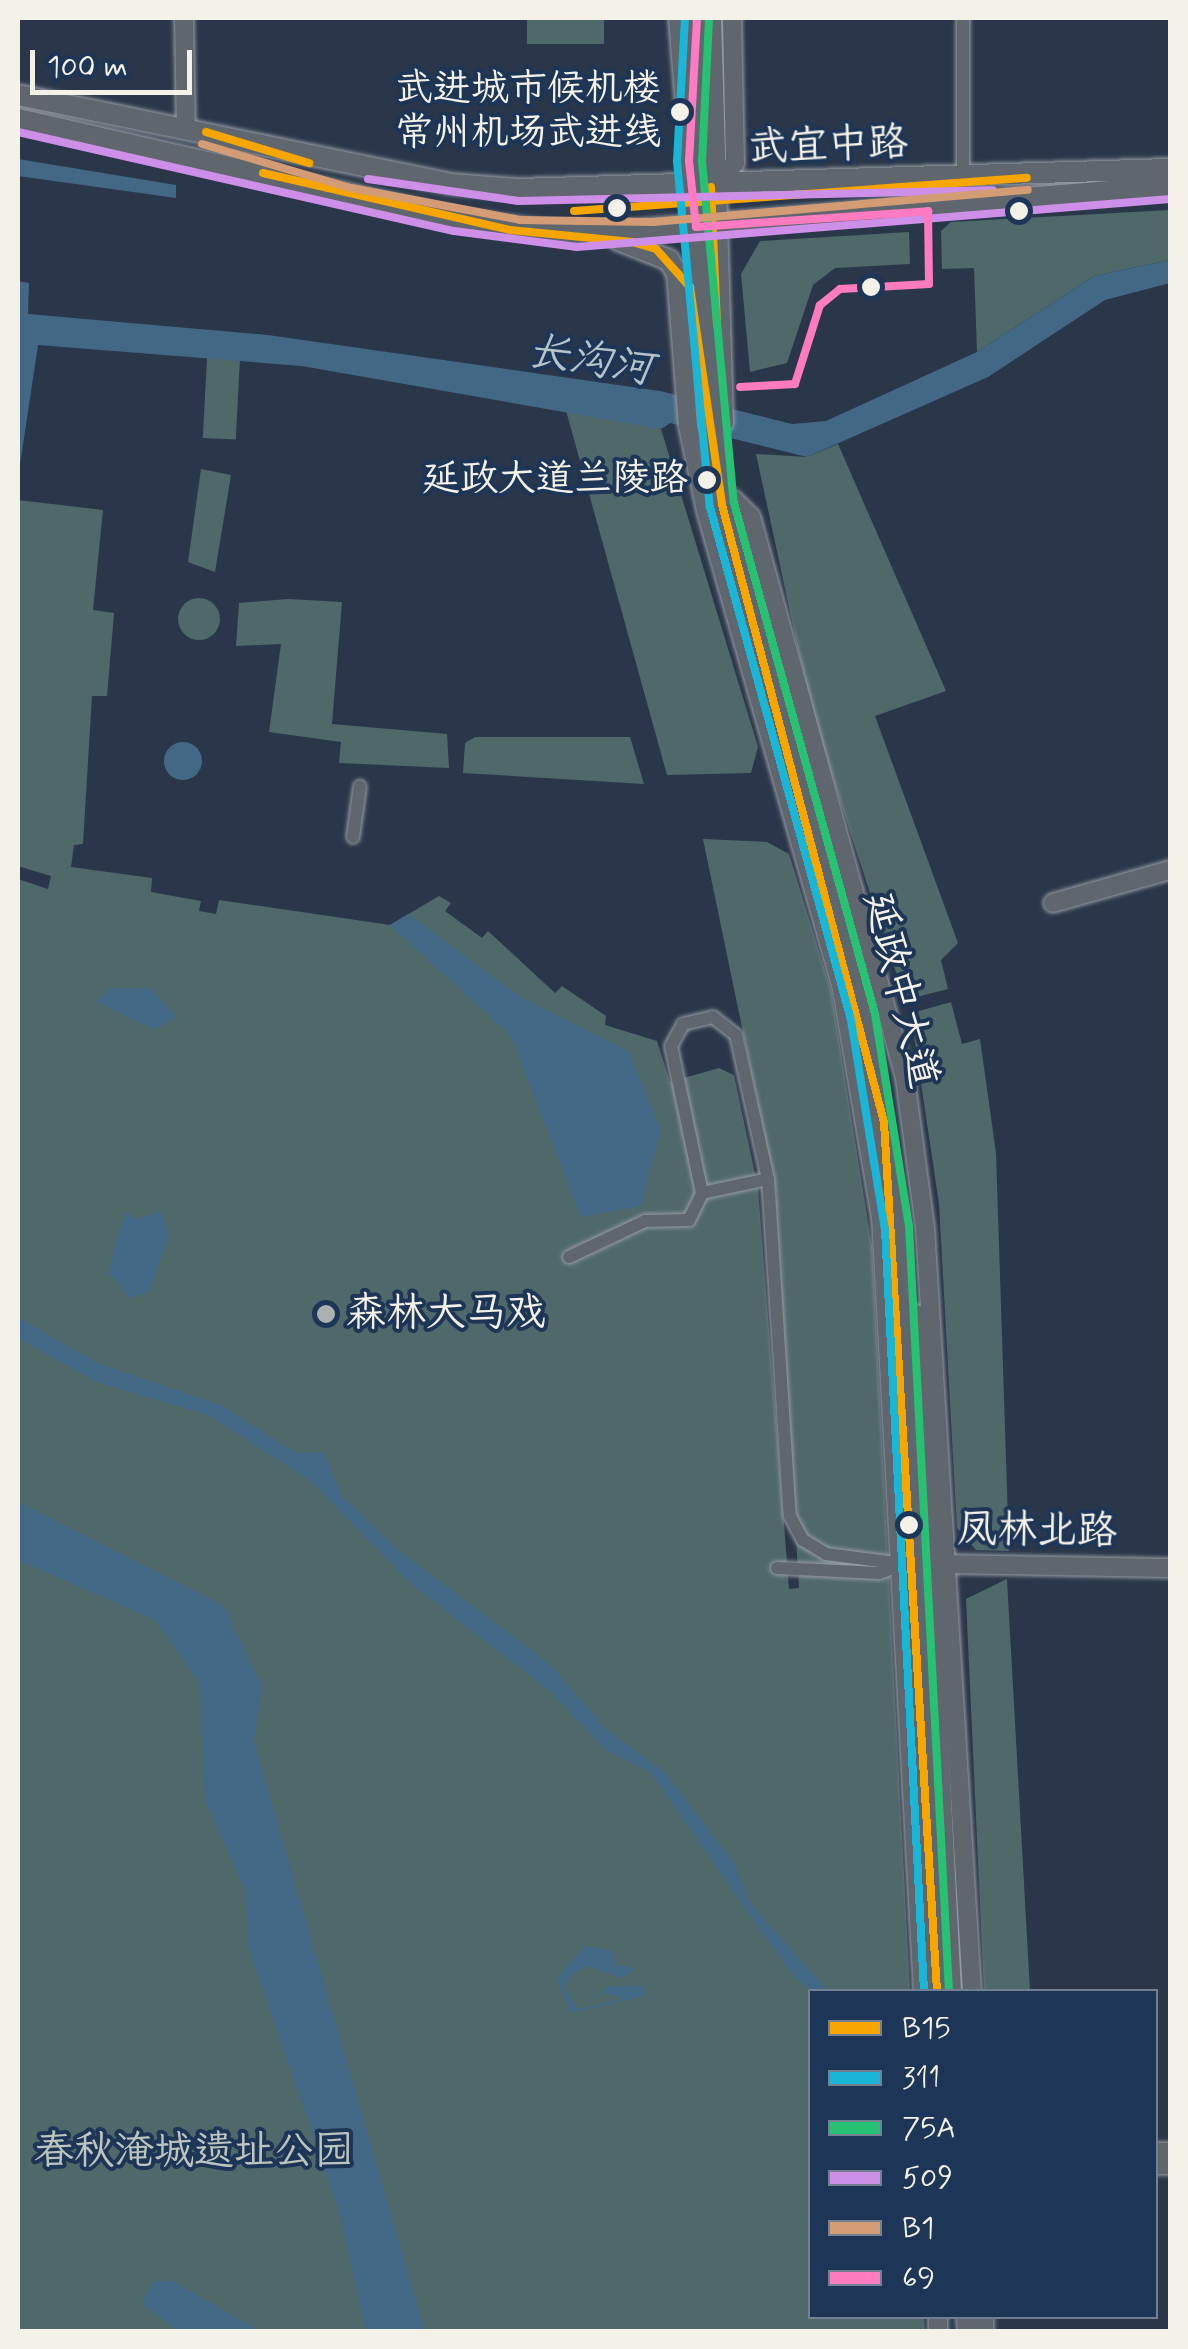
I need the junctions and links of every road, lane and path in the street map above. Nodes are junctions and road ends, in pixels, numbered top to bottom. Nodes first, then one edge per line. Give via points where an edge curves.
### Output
1 (184, 18) edge
2 (678, 18) edge
3 (696, 18) edge
4 (711, 18) edge
5 (732, 18) edge
6 (963, 18) edge
7 (18, 94) edge
8 (18, 119) edge
9 (186, 130) junction
10 (689, 161) junction
11 (1170, 168) edge
12 (963, 177) junction
13 (1170, 186) edge
14 (702, 188) junction
15 (705, 227) junction
16 (577, 235) junction
17 (676, 267) junction
18 (702, 324) junction
19 (713, 397) junction
20 (728, 502) junction
21 (360, 786) dead end
22 (353, 837) dead end
23 (1170, 870) edge
24 (1053, 903) dead end
25 (768, 1179) junction
26 (702, 1193) junction
27 (896, 1222) junction
28 (568, 1258) dead end
29 (886, 1293) junction
30 (926, 1565) junction
31 (777, 1568) dead end
32 (1170, 1568) edge
33 (923, 1989) edge
34 (937, 1989) edge
35 (951, 1989) edge
36 (972, 1989) edge

1 - 9 street
2 - 10 street
3 - 10 main road, 延政中大道
4 - 14 main road, 延政中大道
5 - 14 street via 735,163
6 - 12 street
7 - 9 main road, 武宜中路
8 - 16 main road, 武宜中路 via 474,222
9 - 14 main road, 武宜中路 via 452,184
10 - 14 main road, 延政中大道
11 - 12 main road, 武宜中路
12 - 14 main road, 武宜中路
13 - 15 main road, 武宜中路
14 - 15 main road, 延政中大道
15 - 16 main road, 武宜中路
15 - 18 main road, 延政中大道
15 - 19 main road, 延政中大道
16 - 17 main road via 656,249
17 - 18 main road
17 - 29 street via 688,426 841,984
18 - 19 main road, 延政中大道
19 - 20 main road, 延政中大道
20 - 27 main road, 延政中大道 via 863,1017
20 - 30 main road, 延政中大道 via 895,1118
21 - 22 street
23 - 24 street
25 - 26 street
25 - 26 street via 736,1035 713,1018 683,1024 671,1046
25 - 30 street via 790,1516 826,1554
26 - 28 street via 689,1220 645,1221
27 - 29 main road
27 - 30 main road, 延政中大道
29 - 30 street
30 - 31 street via 880,1573
30 - 32 street, 凤林北路
30 - 33 street
30 - 34 main road, 延政中大道
30 - 35 main road, 延政中大道
30 - 36 street

